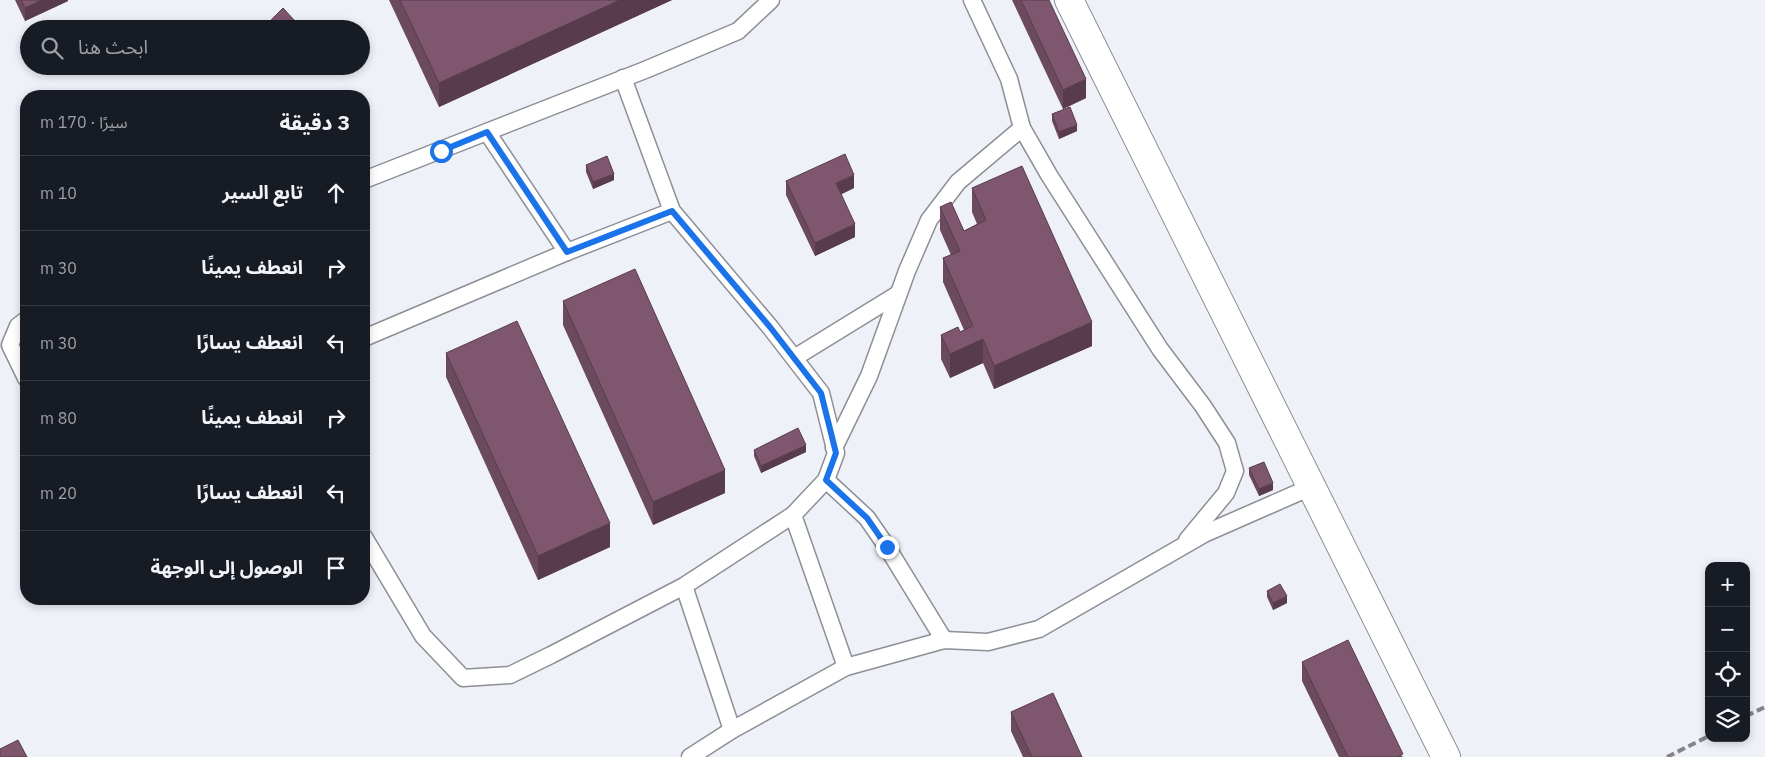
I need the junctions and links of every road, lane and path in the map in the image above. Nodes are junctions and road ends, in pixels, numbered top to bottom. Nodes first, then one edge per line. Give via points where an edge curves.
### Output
1 (771, 0) edge
2 (972, 0) edge
3 (1069, 0) edge
4 (623, 78) junction
5 (1022, 128) junction
6 (487, 132) junction
7 (370, 178) edge
8 (672, 211) junction
9 (567, 252) junction
10 (898, 294) junction
11 (20, 324) edge
12 (370, 335) edge
13 (794, 358) junction
14 (20, 366) edge
15 (834, 448) junction
16 (826, 480) junction
17 (1311, 487) junction
18 (793, 515) junction
19 (370, 547) edge
20 (1180, 548) junction
21 (684, 586) junction
22 (944, 640) junction
23 (846, 667) junction
24 (732, 730) junction
25 (690, 757) edge
26 (1446, 757) edge

1 - 4 lane via 738,31
2 - 5 lane via 1009,79
3 - 17 street
4 - 6 lane
4 - 8 lane
5 - 10 lane via 958,182 929,220
5 - 20 lane via 1160,349 1226,442 1235,471 1226,493
6 - 7 lane
6 - 9 lane
8 - 9 lane
8 - 13 lane
9 - 12 lane
10 - 13 lane
10 - 15 lane via 869,376
11 - 14 lane via 10,345
13 - 15 lane via 821,393
15 - 16 lane via 836,453
16 - 18 lane
16 - 22 lane via 867,518
17 - 20 lane via 1204,534
17 - 26 street
18 - 21 lane
18 - 23 lane
19 - 21 lane via 423,636 463,678 510,675
20 - 22 lane via 1039,629 988,642
21 - 24 lane
22 - 23 lane
23 - 24 lane
24 - 25 lane

